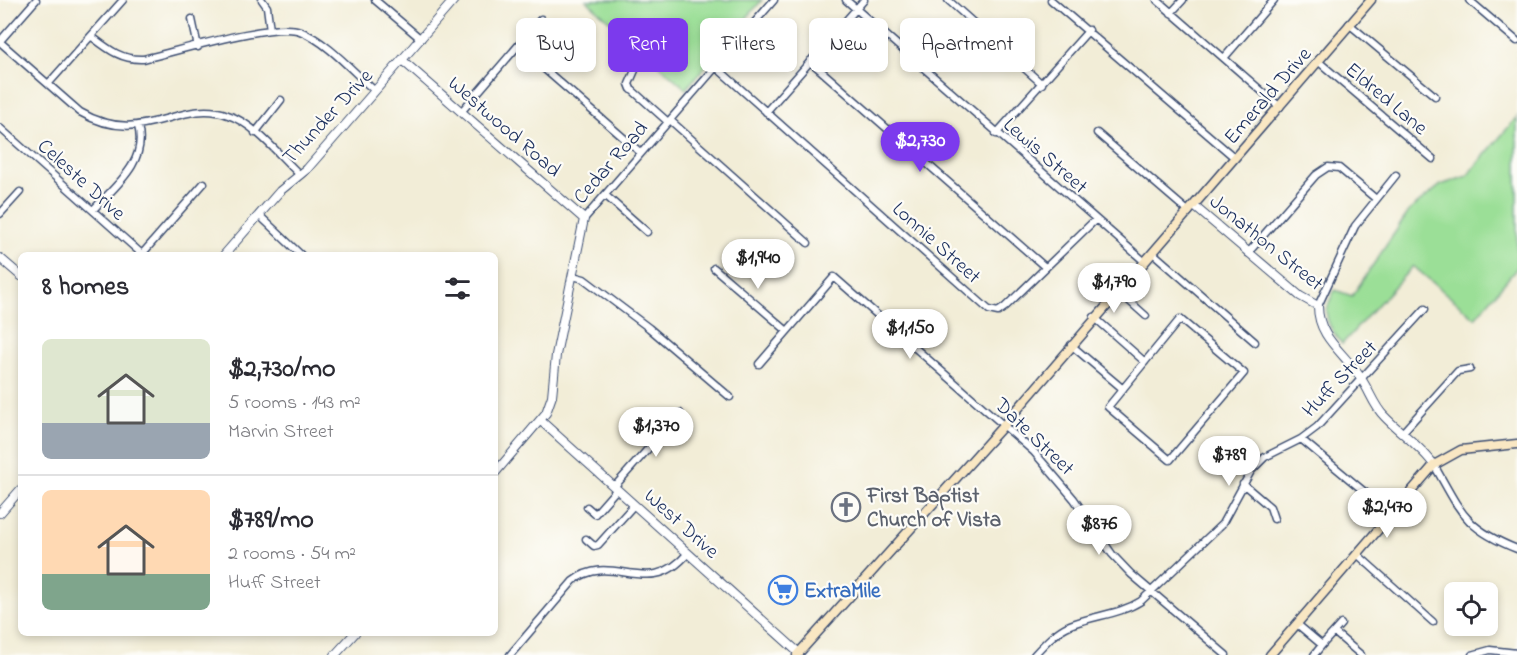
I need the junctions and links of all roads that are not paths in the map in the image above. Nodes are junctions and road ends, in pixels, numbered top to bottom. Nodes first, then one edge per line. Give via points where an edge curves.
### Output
1 (36, 0) edge
2 (123, 0) edge
3 (262, 0) edge
4 (375, 0) edge
5 (454, 0) edge
6 (774, 0) edge
7 (846, 0) edge
8 (864, 0) edge
9 (948, 0) edge
10 (1051, 0) edge
11 (1157, 0) edge
12 (1183, 0) edge
13 (1274, 0) edge
14 (1371, 0) edge
15 (1469, 0) edge
16 (856, 9) junction
17 (1171, 13) junction
18 (758, 18) edge
19 (848, 18) edge
20 (192, 19) dead end
21 (1349, 24) junction
22 (270, 30) junction
23 (1089, 30) junction
24 (91, 36) junction
25 (421, 39) junction
26 (0, 41) edge
27 (1517, 41) edge
28 (198, 47) junction
29 (516, 48) edge
30 (1224, 58) junction
31 (402, 60) junction
32 (809, 62) edge
33 (1319, 62) junction
34 (548, 72) edge
35 (634, 72) edge
36 (712, 72) edge
37 (722, 72) edge
38 (823, 72) edge
39 (49, 83) junction
40 (1042, 84) junction
41 (375, 91) junction
42 (1435, 96) dead end
43 (281, 100) dead end
44 (1280, 107) junction
45 (461, 112) junction
46 (766, 112) junction
47 (669, 121) junction
48 (138, 126) junction
49 (0, 128) edge
50 (1097, 132) dead end
51 (255, 133) junction
52 (996, 134) junction
53 (641, 153) junction
54 (1235, 158) junction
55 (1434, 159) dead end
56 (300, 174) junction
57 (1396, 175) dead end
58 (204, 183) dead end
59 (20, 192) dead end
60 (604, 195) junction
61 (1376, 199) junction
62 (1191, 209) junction
63 (93, 210) junction
64 (0, 214) edge
65 (259, 215) junction
66 (584, 219) junction
67 (1095, 220) junction
68 (647, 232) dead end
69 (808, 243) dead end
70 (139, 252) edge
71 (145, 252) edge
72 (227, 252) edge
73 (298, 252) edge
74 (1153, 253) junction
75 (1248, 253) junction
76 (0, 258) edge
77 (1145, 262) junction
78 (1046, 267) junction
79 (714, 268) dead end
80 (18, 273) edge
81 (573, 276) junction
82 (1118, 291) junction
83 (1318, 306) junction
84 (1425, 309) dead end
85 (1146, 316) dead end
86 (1094, 318) junction
87 (786, 330) junction
88 (1255, 342) dead end
89 (1071, 345) junction
90 (1145, 362) junction
91 (759, 364) dead end
92 (1470, 369) dead end
93 (1362, 380) junction
94 (1124, 389) junction
95 (730, 397) dead end
96 (680, 413) dead end
97 (541, 421) junction
98 (1003, 426) junction
99 (1402, 433) junction
100 (1301, 439) junction
101 (1517, 444) edge
102 (1434, 465) junction
103 (498, 470) edge
104 (1243, 484) junction
105 (615, 488) junction
106 (18, 492) edge
107 (634, 505) junction
108 (587, 507) dead end
109 (0, 513) edge
110 (1390, 513) junction
111 (1274, 519) dead end
112 (586, 539) dead end
113 (1517, 549) edge
114 (688, 553) junction
115 (1357, 554) junction
116 (1152, 591) junction
117 (1433, 622) dead end
118 (1297, 624) junction
119 (1341, 624) dead end
120 (1334, 632) junction
121 (352, 636) edge
122 (1322, 645) junction
123 (1517, 653) edge
124 (798, 654) edge
125 (335, 655) edge
126 (510, 655) edge
127 (1034, 655) edge
128 (1226, 655) edge
129 (1270, 655) edge
130 (1314, 655) edge
131 (1361, 655) edge
132 (1472, 655) edge

1 - 26 street
2 - 24 street
3 - 22 street
4 - 25 street
5 - 25 street, Thunder Drive
6 - 18 street, Cedar Road
7 - 16 street, Lewis Street
8 - 16 street
9 - 40 street
10 - 23 street
11 - 17 street
12 - 17 street
13 - 30 street
14 - 21 main road, Emerald Drive
15 - 27 street
16 - 19 street
16 - 52 street, Lewis Street
17 - 30 street
20 - 28 street
21 - 33 main road, Emerald Drive
21 - 42 street
22 - 28 street
22 - 41 street via 300,31
23 - 40 street
23 - 54 street
24 - 28 street via 129,60
24 - 39 street
25 - 31 street, Thunder Drive
26 - 39 street
29 - 45 street
30 - 44 street
31 - 41 street, Thunder Drive
31 - 45 street, Westwood Road
32 - 46 street
33 - 44 main road, Emerald Drive
33 - 55 street, Eldred Lane
34 - 53 street
35 - 47 street via 631,89
36 - 47 street, Cedar Road
37 - 46 street, Lonnie Street
38 - 78 street
39 - 48 street via 93,120 115,126
40 - 52 street
41 - 56 street, Thunder Drive
43 - 51 street
44 - 54 main road, Emerald Drive
45 - 66 street, Westwood Road
46 - 78 street, Lonnie Street via 989,310 998,312 1005,307
47 - 53 street, Cedar Road
47 - 69 street
48 - 51 street via 212,111 228,115
48 - 63 street via 139,154
49 - 63 street, Celeste Drive
50 - 62 street
51 - 56 street
52 - 67 street, Lewis Street
53 - 60 street, Cedar Road
54 - 62 main road, Emerald Drive
56 - 65 street, Thunder Drive
57 - 61 street
58 - 71 street
59 - 64 street
60 - 66 street, Cedar Road
60 - 68 street
61 - 75 street via 1339,168 1328,167
61 - 83 street via 1355,226
62 - 74 main road, Emerald Drive
62 - 75 street, Jonathon Street
63 - 70 street, Celeste Drive
65 - 72 street, Thunder Drive
65 - 73 street
66 - 81 street, Cedar Road
67 - 77 street, Lewis Street
67 - 78 street
74 - 77 main road, Emerald Drive
74 - 88 street
75 - 83 street, Jonathon Street
76 - 80 street
77 - 82 main road, Emerald Drive
79 - 87 street
81 - 95 street via 584,279 649,327
81 - 97 street, Cedar Road via 556,355 552,396
82 - 85 street
82 - 86 main road, Emerald Drive
83 - 93 street, Jonathon Street via 1328,340
84 - 93 street, Huff Street
86 - 89 main road, Emerald Drive
86 - 90 street
87 - 91 street
87 - 98 street, Date Street via 834,277
89 - 94 street
89 - 98 main road, Emerald Drive
90 - 94 street
90 - 94 street via 1180,319 1244,373 1170,460 1108,407
92 - 99 street via 1458,371
93 - 99 street, Jonathon Street via 1377,408
93 - 100 street, Huff Street
96 - 105 street
97 - 103 street, Cedar Road
97 - 105 street, West Drive
98 - 116 street, Date Street via 1048,466 1112,554
98 - 124 main road, Emerald Drive
99 - 102 street, Jonathon Street
100 - 104 street, Huff Street via 1265,457
100 - 110 street
101 - 102 main road via 1461,450
102 - 110 main road
102 - 113 street, Jonathon Street via 1467,521 1491,539
104 - 111 street via 1270,507
104 - 116 street, Huff Street via 1222,524
105 - 107 street, West Drive
105 - 108 street via 595,514
106 - 109 street
107 - 112 street via 598,545
107 - 114 street, West Drive
110 - 115 main road
114 - 124 street, West Drive
114 - 126 street via 669,571 657,575 635,576 607,569 584,573
115 - 117 street
115 - 118 main road
116 - 127 street, Huff Street via 1127,610 1071,625
116 - 128 street, Date Street
118 - 122 street
118 - 129 main road
119 - 120 street
120 - 122 street
120 - 131 street
121 - 125 street
122 - 130 street
123 - 132 street via 1490,650

